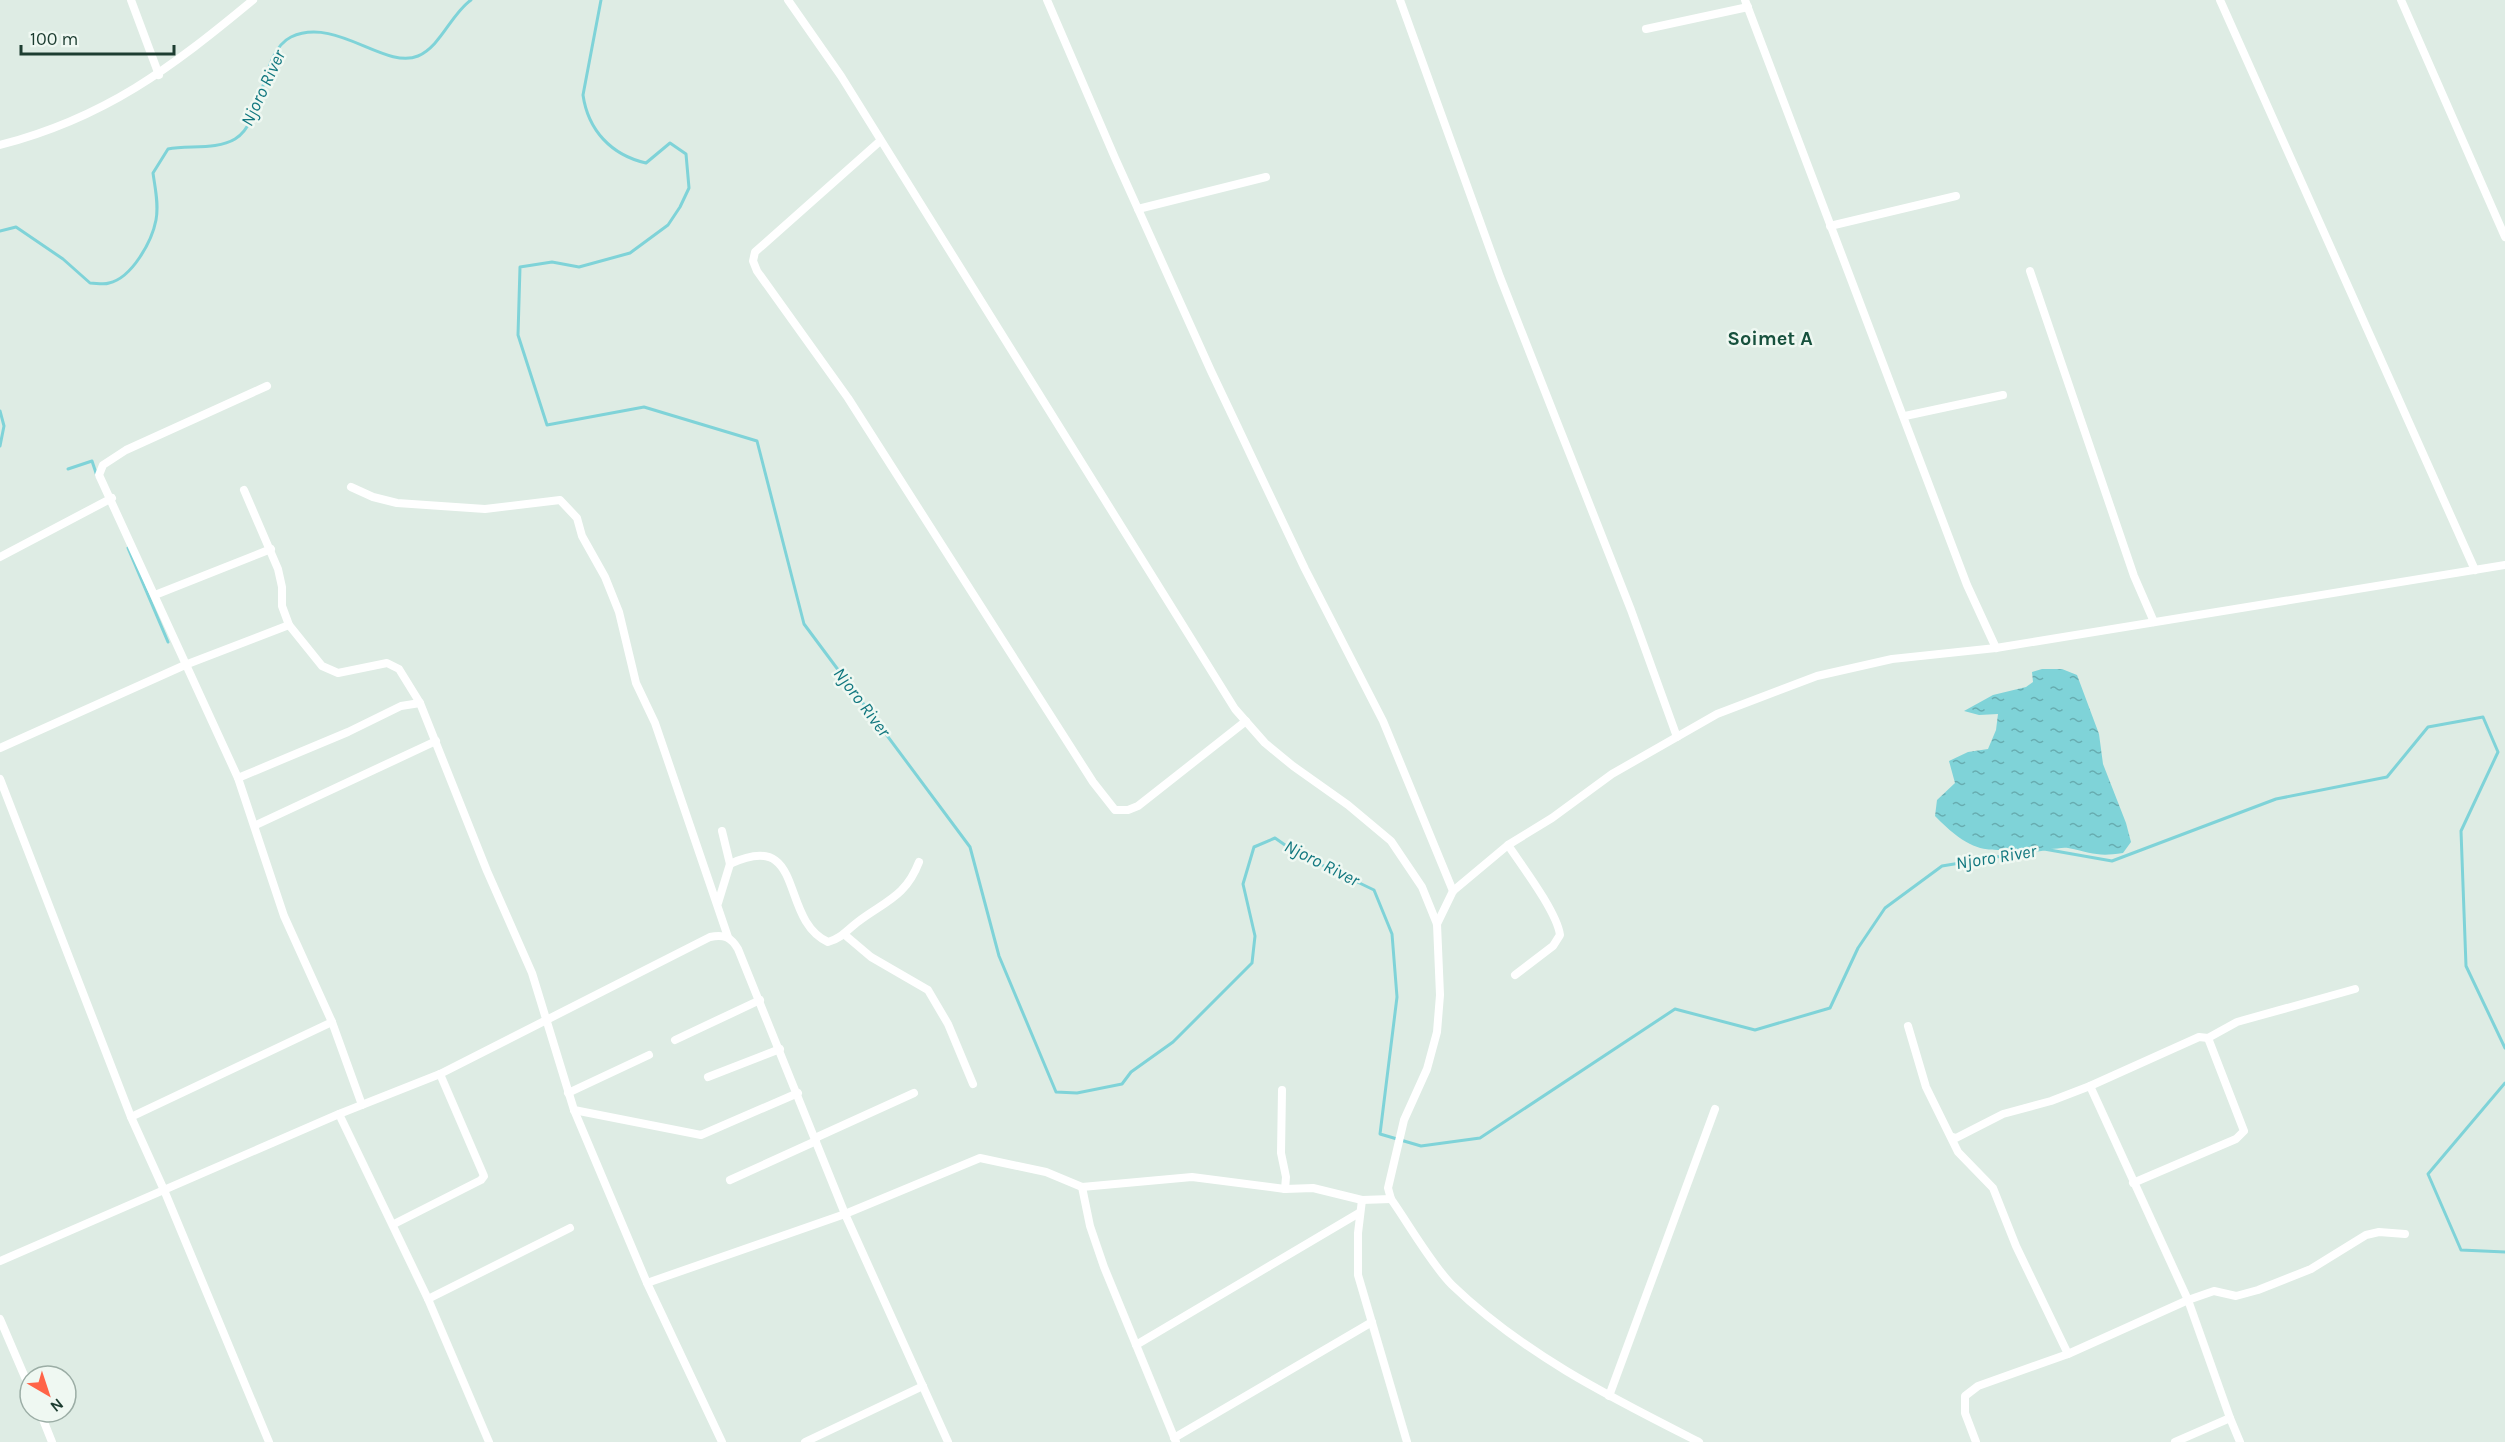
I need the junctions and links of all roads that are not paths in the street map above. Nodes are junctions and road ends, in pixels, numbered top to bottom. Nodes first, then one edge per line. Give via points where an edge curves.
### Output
1 (131, 0) edge
2 (253, 0) edge
3 (788, 0) edge
4 (1047, 0) edge
5 (1400, 0) edge
6 (2220, 0) edge
7 (2401, 0) edge
8 (1747, 3) edge
9 (1647, 29) dead end
10 (159, 75) junction
11 (879, 142) junction
12 (0, 145) edge
13 (1266, 177) dead end
14 (1956, 196) dead end
15 (1138, 209) junction
16 (1830, 226) junction
17 (2505, 237) edge
18 (2030, 271) dead end
19 (267, 386) dead end
20 (2003, 395) dead end
21 (1905, 416) junction
22 (351, 487) dead end
23 (244, 490) dead end
24 (112, 498) junction
25 (271, 549) junction
26 (0, 556) edge
27 (2505, 565) edge
28 (2475, 570) junction
29 (155, 595) junction
30 (2154, 622) junction
31 (289, 625) junction
32 (1996, 648) junction
33 (185, 665) junction
34 (420, 703) junction
35 (1246, 721) junction
36 (1677, 737) junction
37 (436, 741) junction
38 (0, 748) edge
39 (238, 778) junction
40 (0, 779) edge
41 (256, 825) junction
42 (722, 831) dead end
43 (1508, 845) junction
44 (919, 862) dead end
45 (730, 864) junction
46 (1453, 891) junction
47 (718, 903) junction
48 (1437, 924) junction
49 (845, 935) junction
50 (728, 937) junction
51 (1515, 975) dead end
52 (2355, 989) dead end
53 (760, 1000) junction
54 (332, 1022) junction
55 (546, 1022) junction
56 (1908, 1026) dead end
57 (2208, 1038) junction
58 (675, 1040) dead end
59 (780, 1049) junction
60 (648, 1055) dead end
61 (440, 1074) junction
62 (708, 1077) dead end
63 (974, 1084) dead end
64 (2090, 1086) junction
65 (1282, 1090) dead end
66 (568, 1093) junction
67 (798, 1093) junction
68 (914, 1093) dead end
69 (362, 1105) junction
70 (1715, 1109) dead end
71 (574, 1110) junction
72 (339, 1114) junction
73 (131, 1117) junction
74 (1952, 1137) junction
75 (815, 1139) junction
76 (730, 1180) dead end
77 (2133, 1183) junction
78 (1082, 1187) junction
79 (1285, 1189) junction
80 (164, 1191) junction
81 (1390, 1199) junction
82 (1362, 1200) junction
83 (1359, 1213) junction
84 (845, 1214) junction
85 (394, 1224) junction
86 (570, 1228) dead end
87 (2405, 1234) dead end
88 (0, 1261) edge
89 (647, 1283) junction
90 (428, 1299) junction
91 (2188, 1300) junction
92 (0, 1319) edge
93 (1372, 1322) junction
94 (1136, 1345) junction
95 (2068, 1354) junction
96 (19, 1364) edge
97 (923, 1386) junction
98 (1609, 1396) junction
99 (2230, 1418) junction
100 (45, 1424) edge
101 (1175, 1440) edge
102 (52, 1442) edge
103 (269, 1442) edge
104 (489, 1442) edge
105 (722, 1442) edge
106 (805, 1442) edge
107 (948, 1442) edge
108 (1407, 1442) edge
109 (1699, 1442) edge
110 (1976, 1442) edge
111 (2175, 1442) edge
112 (2240, 1442) edge

1 - 10 street
2 - 10 street
3 - 11 street
4 - 15 street
5 - 36 street via 1500,277
6 - 28 street
7 - 17 street
8 - 9 street
8 - 16 street
10 - 12 street via 95,113
11 - 35 street
11 - 35 street via 755,252 757,271 848,398 1115,810 1138,806
13 - 15 street
14 - 16 street
15 - 46 street via 1305,569 1383,721
16 - 21 street
18 - 30 street via 2134,576
19 - 24 street via 111,458 102,465 99,475
20 - 21 street
21 - 32 street via 1967,585
22 - 47 street via 397,502 485,509 560,500 569,508 619,612 636,683 655,723
23 - 25 street
24 - 26 street
24 - 29 street
25 - 29 street
25 - 31 street
27 - 28 street
28 - 30 street
29 - 33 street
30 - 32 street
31 - 33 street
31 - 34 street via 328,670 338,674 387,663 399,669
32 - 36 street via 1892,659 1817,676 1718,714
33 - 38 street
33 - 39 street
34 - 37 street
34 - 39 street via 401,706
35 - 48 street via 1265,743 1391,841 1422,887
36 - 43 street via 1612,774
37 - 41 street
37 - 55 street via 531,974
39 - 41 street
40 - 73 street
41 - 54 street via 284,916
42 - 45 street
43 - 46 street
43 - 51 street via 1560,935
44 - 49 street via 905,888
45 - 47 street
45 - 49 street via 754,854 775,858 783,867 809,928 828,942
46 - 48 street
47 - 50 street
48 - 81 street via 1437,1032 1427,1069 1404,1120 1388,1188
49 - 63 street via 871,957 928,990 948,1024
50 - 53 street via 738,949
50 - 55 street via 710,937
52 - 57 street via 2237,1022
53 - 58 street
53 - 59 street
54 - 69 street
54 - 73 street
55 - 61 street
55 - 66 street
56 - 74 street via 1926,1087
57 - 64 street via 2199,1037
57 - 77 street via 2244,1131 2236,1139
59 - 62 street
59 - 67 street
60 - 66 street
61 - 69 street
61 - 85 street via 484,1176
64 - 74 street via 2003,1114
64 - 77 street
65 - 79 street
66 - 71 street
67 - 71 street via 701,1136
67 - 75 street
68 - 75 street
69 - 72 street
70 - 98 street
71 - 89 street
72 - 80 street
72 - 85 street
73 - 80 street
74 - 95 street via 1958,1152 1993,1188
75 - 76 street
75 - 84 street
77 - 91 street
78 - 79 street via 1192,1177
78 - 84 street via 1046,1172 980,1158
78 - 94 street via 1090,1226
79 - 82 street via 1313,1188
80 - 88 street
80 - 103 street
81 - 82 street
81 - 98 street via 1451,1284 1541,1358
82 - 83 street
83 - 93 street via 1358,1275
83 - 94 street
84 - 89 street
84 - 97 street
85 - 90 street
86 - 90 street
87 - 91 street via 2366,1235 2311,1269 2258,1290 2236,1296 2214,1291
89 - 105 street
90 - 104 street
91 - 95 street
91 - 99 street
92 - 96 street
93 - 101 street
93 - 108 street
94 - 101 street
95 - 110 street via 1969,1391 1964,1406
97 - 106 street
97 - 107 street
98 - 109 street
99 - 111 street
99 - 112 street
100 - 102 street

